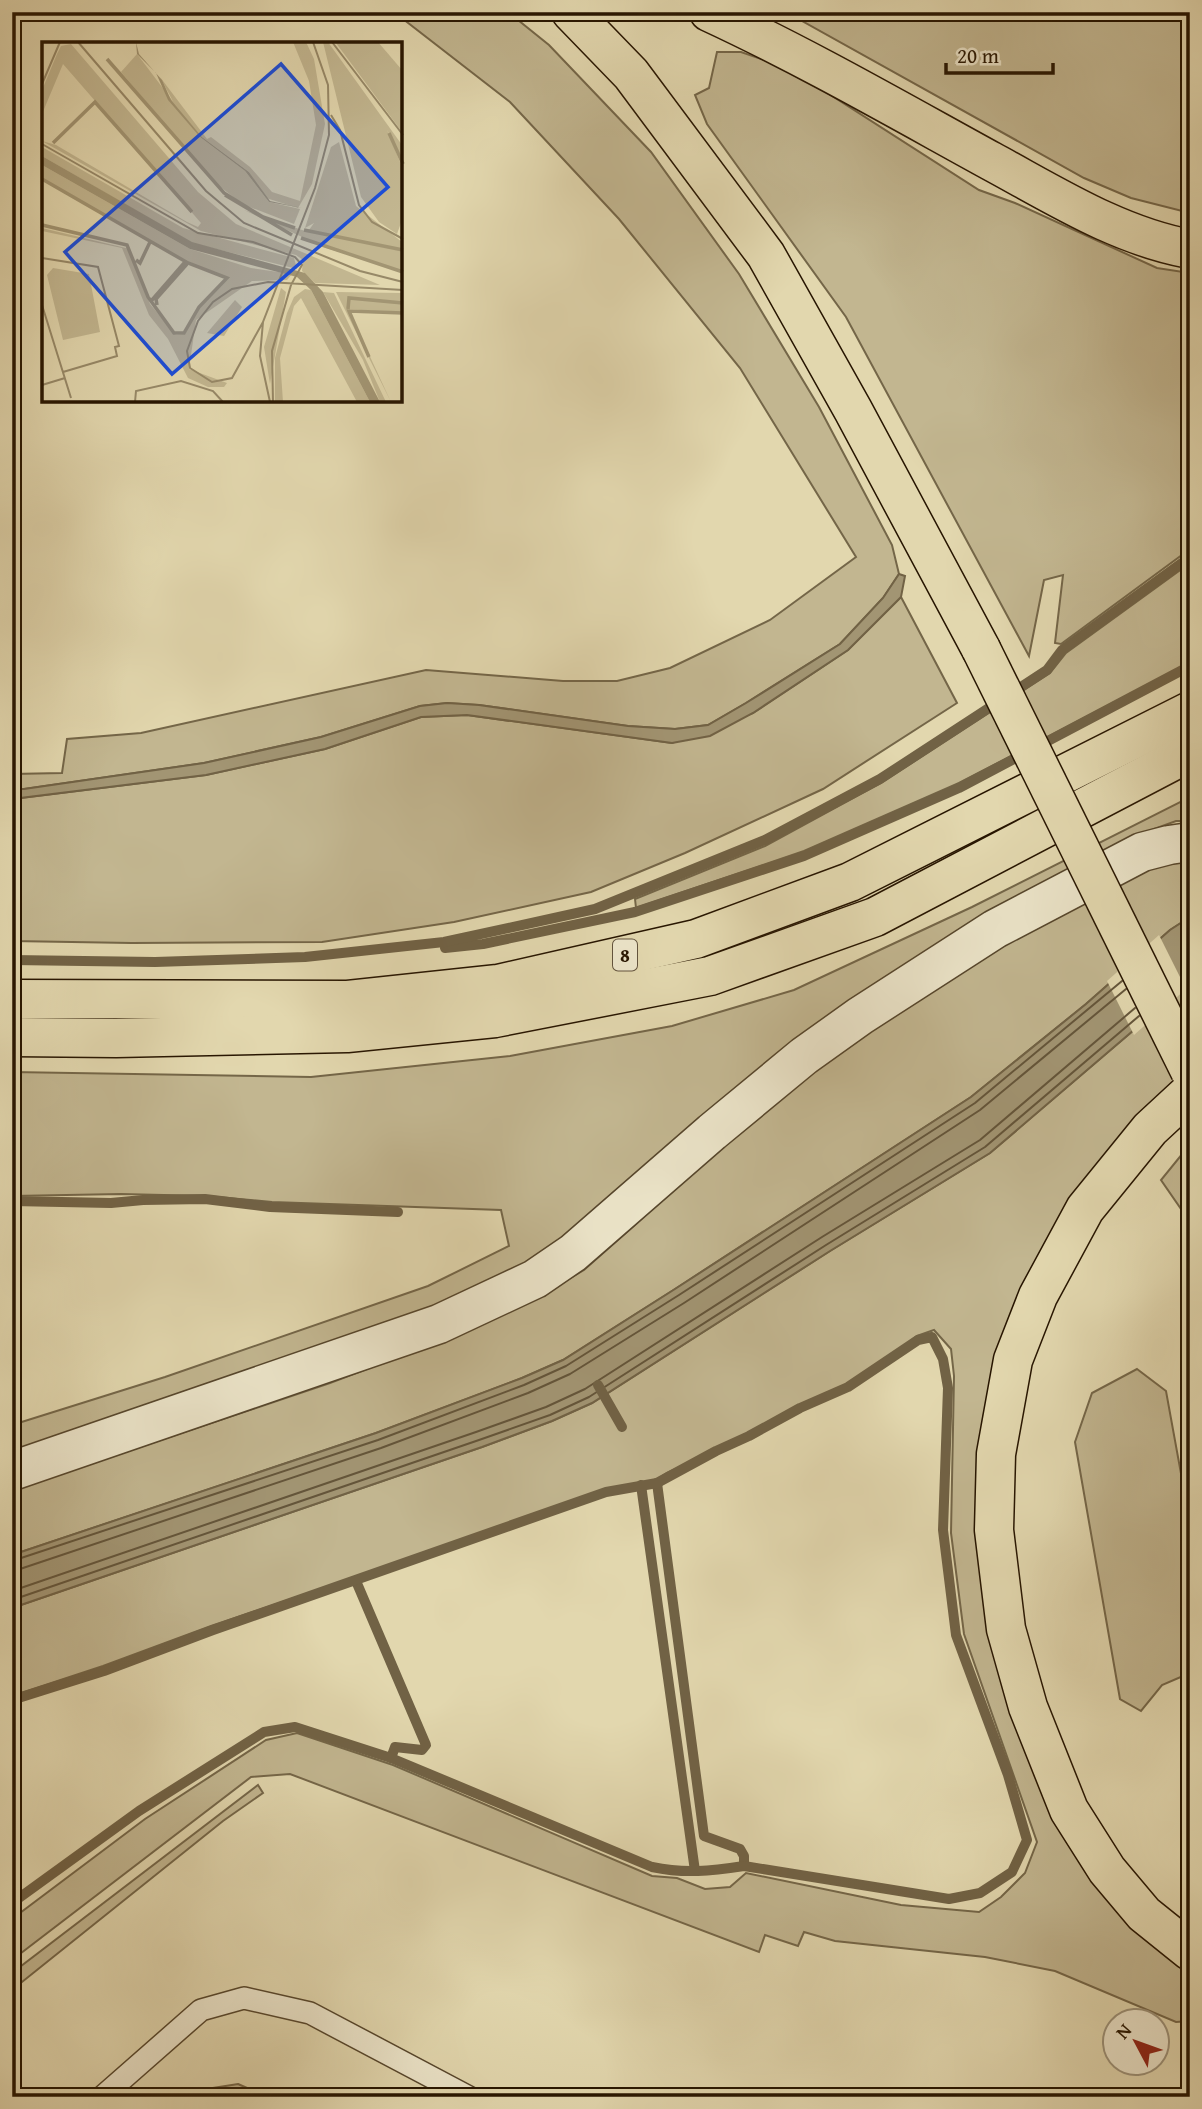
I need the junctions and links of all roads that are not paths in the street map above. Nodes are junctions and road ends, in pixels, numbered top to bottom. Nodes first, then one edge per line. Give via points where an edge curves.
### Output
1 (571, 12) edge
2 (709, 12) edge
3 (1190, 249) edge
4 (1190, 711) edge
5 (1190, 751) edge
6 (1190, 842) edge
7 (12, 999) edge
8 (12, 1037) edge
9 (1190, 1071) edge
10 (1190, 1092) edge
11 (12, 1471) edge
12 (1190, 1951) edge
13 (102, 2097) edge
14 (469, 2097) edge

1 - 9 main road, bridge via 631,74 766,255 981,649
2 - 3 main road via 769,40 1080,211
4 - 7 main road, 8 via 850,883 696,939 498,984 348,1000
5 - 8 main road, 8 via 875,917 710,976 495,1018 347,1033
6 - 11 street via 1142,852 995,929 860,1016 804,1056 573,1253 535,1279 439,1324
10 - 12 main road via 1150,1129 1085,1209 1038,1296 1013,1360 996,1454 994,1531 1006,1629 1028,1707 1069,1810 1107,1870 1143,1914
13 - 14 lane via 201,2010 244,1998 310,2013

